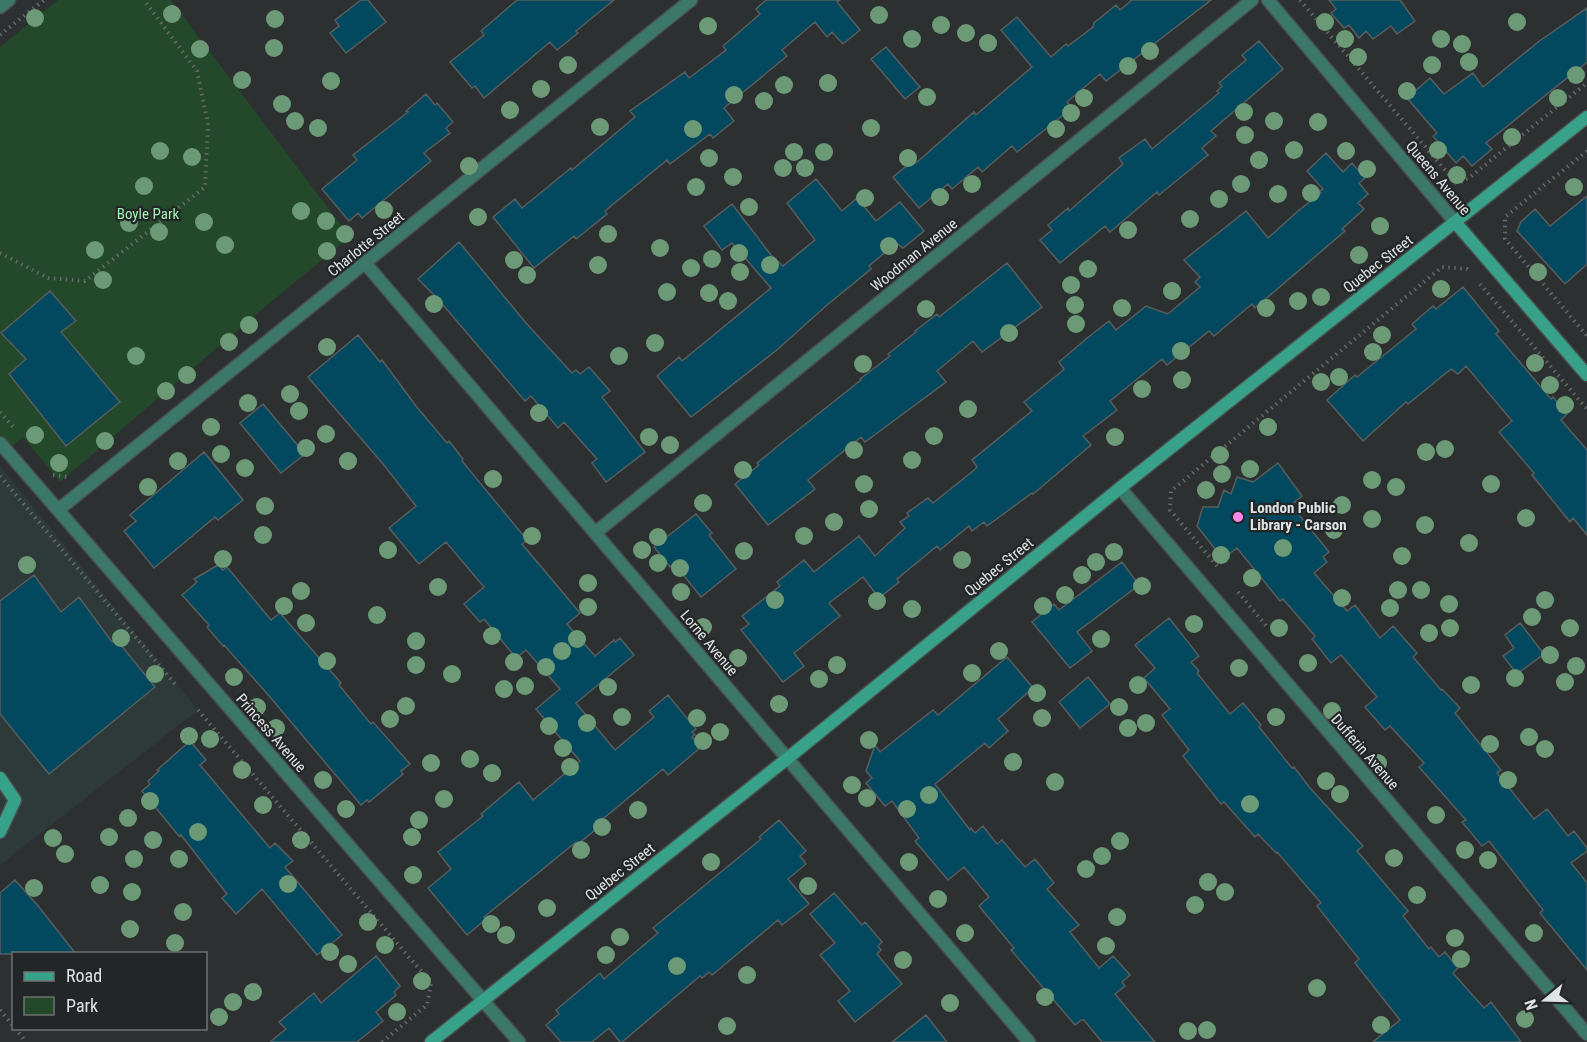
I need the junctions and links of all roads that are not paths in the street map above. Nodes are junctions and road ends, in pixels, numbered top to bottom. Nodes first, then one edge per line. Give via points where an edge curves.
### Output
1 (9, 0) edge
2 (691, 0) edge
3 (1252, 0) edge
4 (1268, 0) edge
5 (0, 7) edge
6 (1587, 117) edge
7 (1455, 222) junction
8 (365, 263) junction
9 (1587, 375) edge
10 (0, 443) edge
11 (1120, 488) junction
12 (58, 510) junction
13 (595, 532) junction
14 (788, 758) junction
15 (0, 778) edge
16 (0, 832) edge
17 (483, 1000) junction
18 (1587, 1034) edge
19 (431, 1042) edge
20 (519, 1042) edge
21 (1029, 1042) edge

1 - 5 street
2 - 8 street, Charlotte Street
3 - 13 street, Woodman Avenue
4 - 7 street, Queens Avenue
6 - 7 street, Quebec Street
7 - 9 street, Queens Avenue
7 - 11 street, Quebec Street
8 - 12 street, Charlotte Street
8 - 13 street, Lorne Avenue
10 - 12 street, Princess Avenue
11 - 14 street, Quebec Street
11 - 18 street, Dufferin Avenue
12 - 17 street, Princess Avenue
13 - 14 street, Lorne Avenue
14 - 17 street, Quebec Street
14 - 21 street, Lorne Avenue
15 - 16 street via 15,800
17 - 19 street, Quebec Street
17 - 20 street, Princess Avenue

